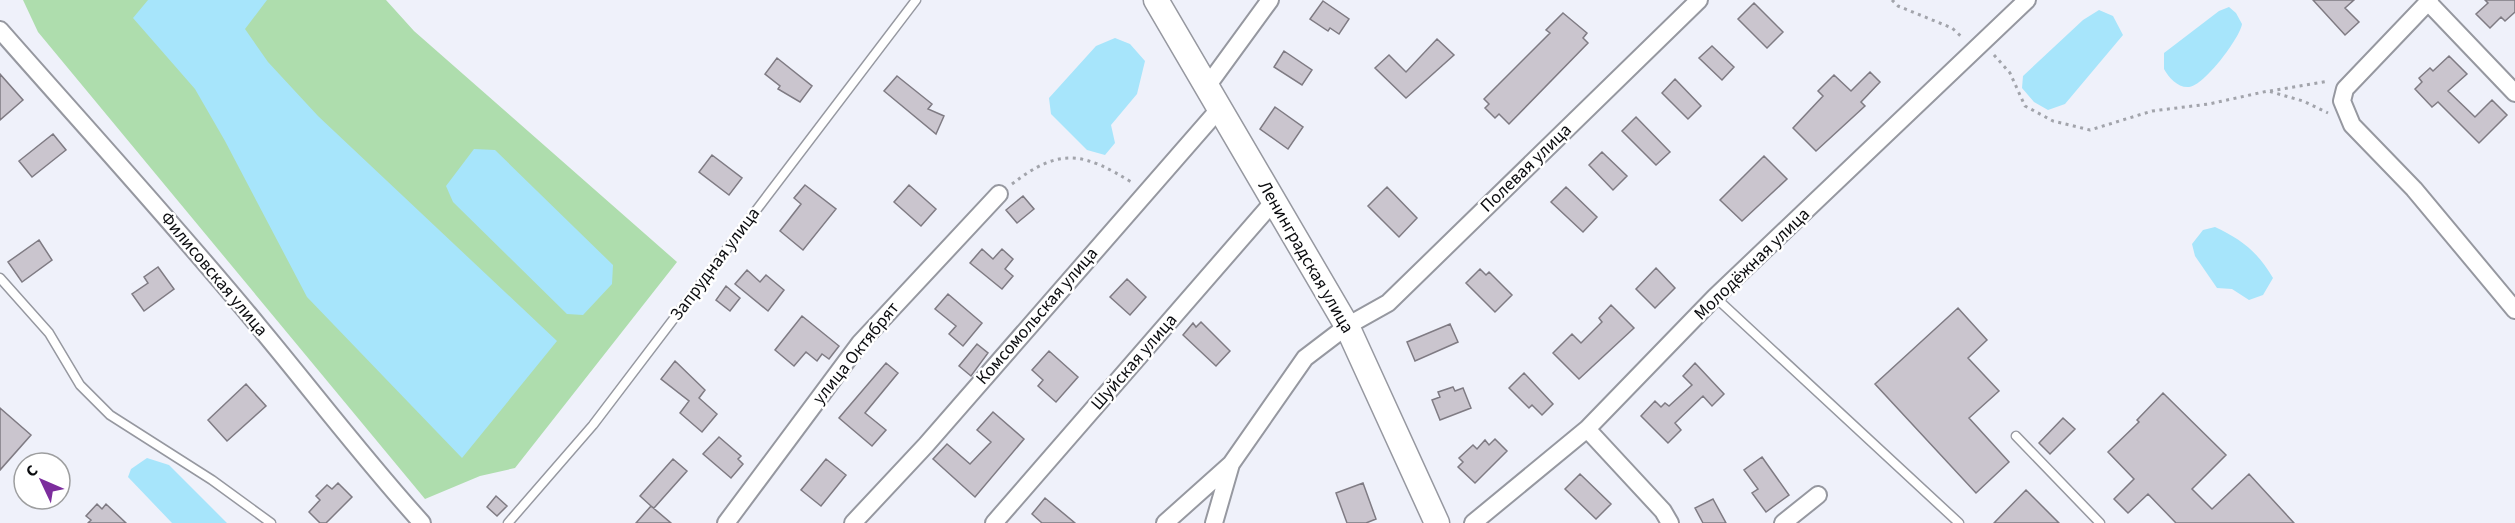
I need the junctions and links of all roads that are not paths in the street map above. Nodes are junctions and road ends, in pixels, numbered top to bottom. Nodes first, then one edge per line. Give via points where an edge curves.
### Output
1 (916, 0) edge
2 (1156, 0) edge
3 (1270, 0) edge
4 (1699, 0) edge
5 (2027, 0) edge
6 (2429, 1) edge
7 (0, 30) edge
8 (1208, 85) junction
9 (2515, 93) edge
10 (1220, 108) junction
11 (999, 194) road end
12 (1274, 201) junction
13 (0, 278) edge
14 (1716, 297) junction
15 (2515, 310) edge
16 (1347, 326) junction
17 (1587, 429) junction
18 (2016, 436) dead end
19 (1231, 464) junction
20 (1818, 495) dead end
21 (271, 523) edge
22 (422, 523) edge
23 (508, 523) edge
24 (726, 523) edge
25 (854, 523) edge
26 (994, 523) edge
27 (1165, 523) edge
28 (1214, 523) edge
29 (1437, 523) edge
30 (1473, 523) edge
31 (1670, 523) edge
32 (1783, 523) edge
33 (1959, 523) edge
34 (2100, 523) edge

1 - 23 lane, Запрудная улица via 593,425
2 - 8 street, Ленинградская улица
3 - 8 street
4 - 16 street, Полевая улица via 1388,303
5 - 14 street, Молодёжная улица
6 - 9 street
6 - 15 street via 2355,77 2345,89 2342,101 2352,125 2414,189
7 - 22 street, Филисовская улица via 161,212
8 - 10 street, Ленинградская улица
10 - 12 street, Ленинградская улица
10 - 25 street, Комсомольская улица
11 - 24 street, улица Октябрят via 860,344
12 - 16 street, Ленинградская улица
12 - 26 street, Шуйская улица
13 - 21 lane via 49,333 80,385 110,415
14 - 17 street, Молодёжная улица
14 - 33 lane
16 - 19 street, Полевая улица via 1305,358
16 - 29 street, Ленинградская улица
17 - 30 street, Молодёжная улица
17 - 31 street
18 - 34 lane
19 - 27 street
19 - 28 street
20 - 32 street

